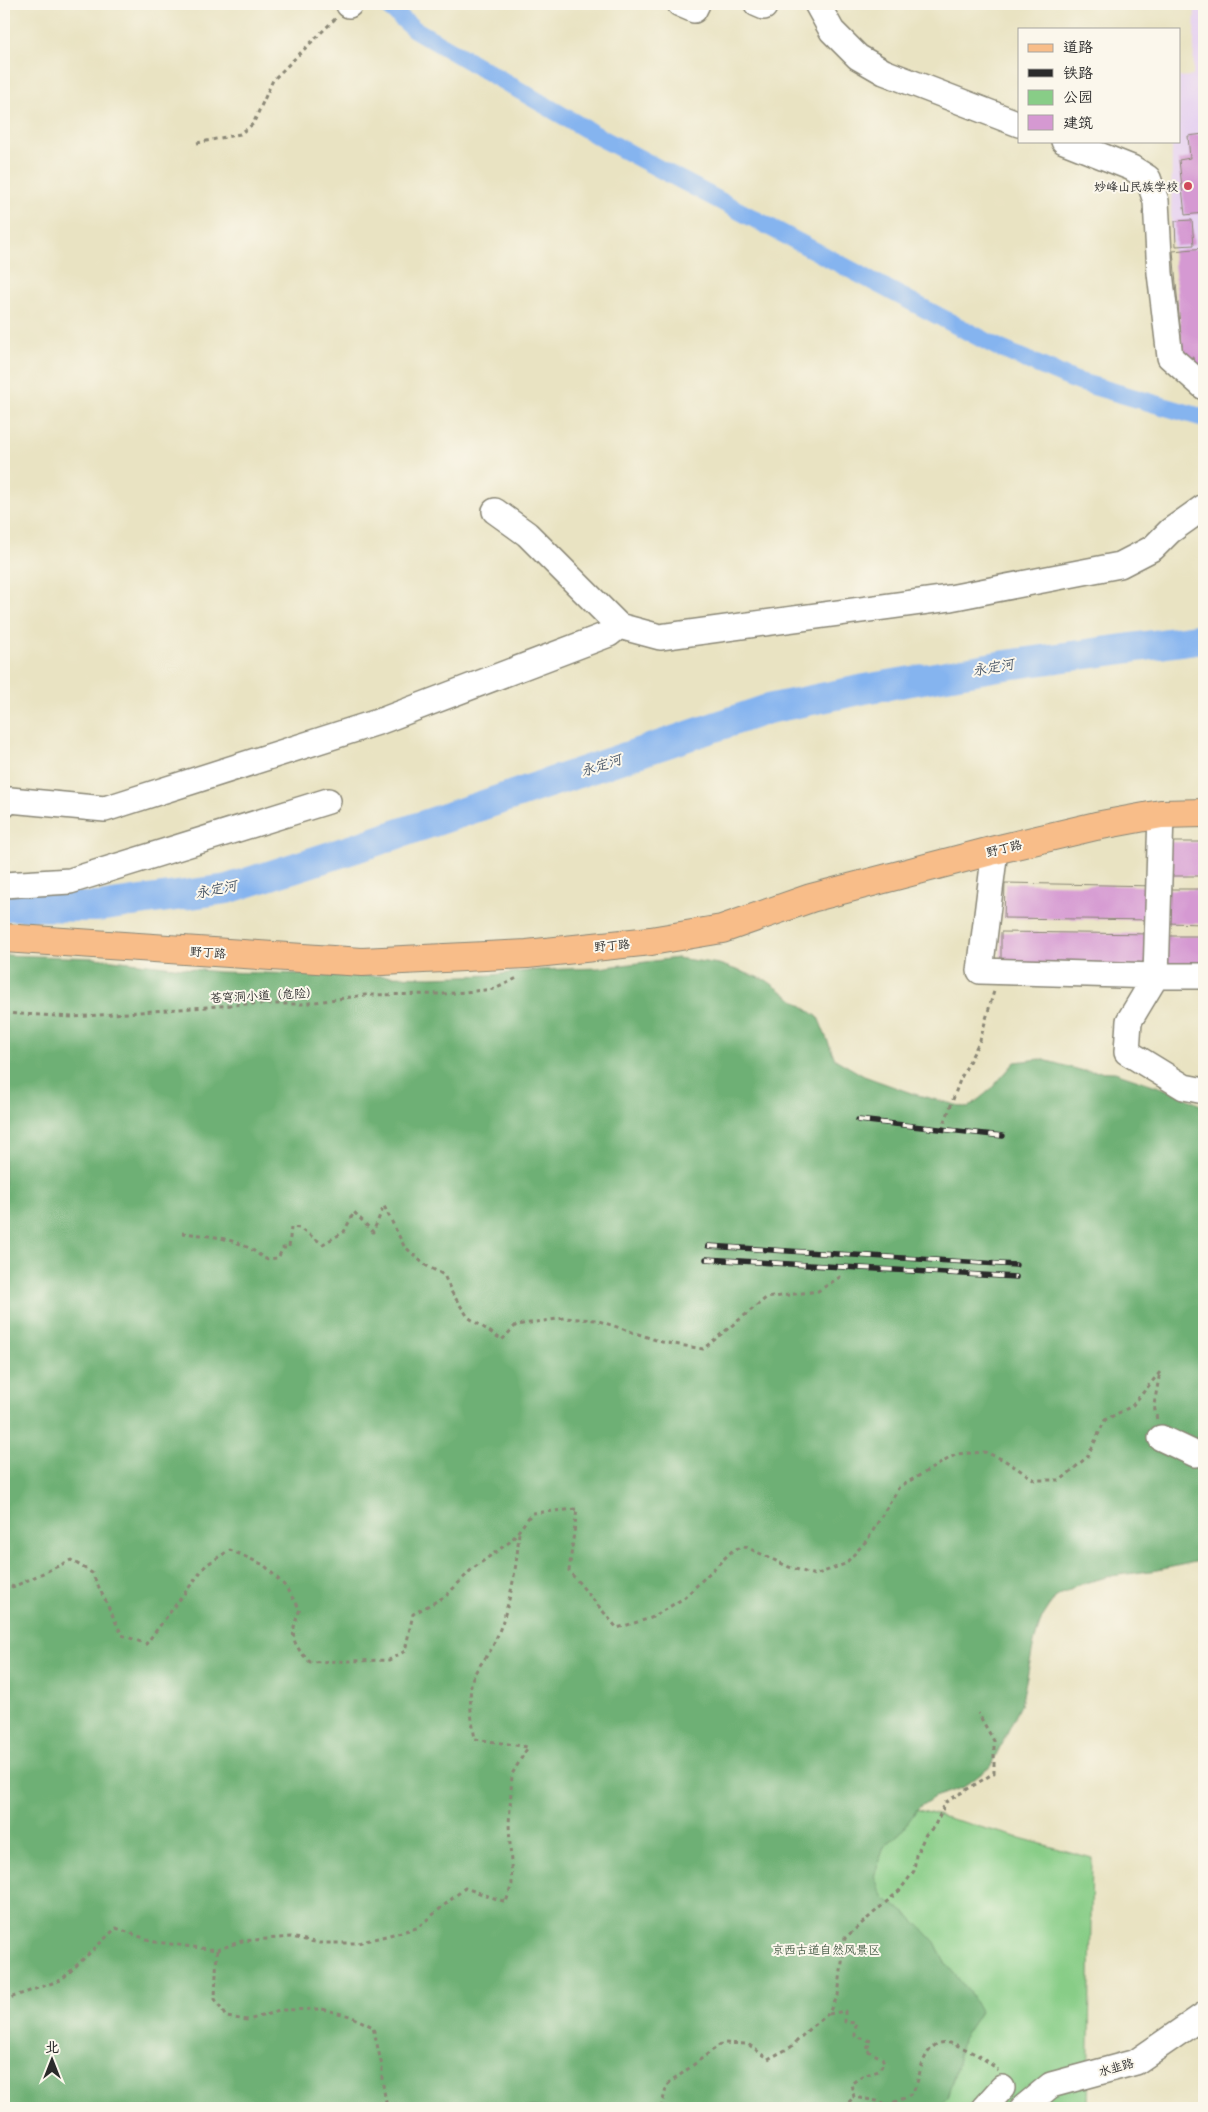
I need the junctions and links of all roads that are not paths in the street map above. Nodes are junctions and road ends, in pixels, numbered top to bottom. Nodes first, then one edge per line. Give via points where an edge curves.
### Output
1 (680, 4) edge
2 (697, 4) edge
3 (757, 4) edge
4 (765, 4) edge
5 (817, 4) edge
6 (1018, 124) edge
7 (1067, 142) edge
8 (1204, 387) edge
9 (1204, 507) edge
10 (495, 511) dead end
11 (619, 626) junction
12 (328, 801) dead end
13 (4, 806) edge
14 (1204, 813) edge
15 (1161, 814) junction
16 (995, 850) junction
17 (4, 885) edge
18 (4, 938) edge
19 (1156, 976) junction
20 (1204, 976) edge
21 (1204, 1091) edge
22 (1161, 1438) road end
23 (1204, 1452) edge
24 (1204, 2015) edge
25 (1002, 2088) road end
26 (984, 2108) edge
27 (1023, 2108) edge

1 - 2 street via 694,10
3 - 4 street via 764,7
5 - 6 street via 832,31 858,57 884,72
7 - 8 street via 1132,168 1148,178 1156,200 1170,357
9 - 11 street via 1170,531 1153,548 1120,565 950,598 660,638
10 - 11 street via 527,534
11 - 13 street via 609,634 380,721 105,809 10,800
12 - 17 street via 70,881
14 - 15 main road, 野丁路
15 - 16 main road, 野丁路
15 - 19 street
16 - 18 main road, 野丁路 via 811,898 722,929 650,941 527,954 362,962
16 - 19 street via 980,971
19 - 20 street
19 - 21 street via 1130,1022 1127,1052 1184,1087
22 - 23 street via 1195,1454
24 - 27 street, 水韭路 via 1136,2062 1051,2085
25 - 26 street

